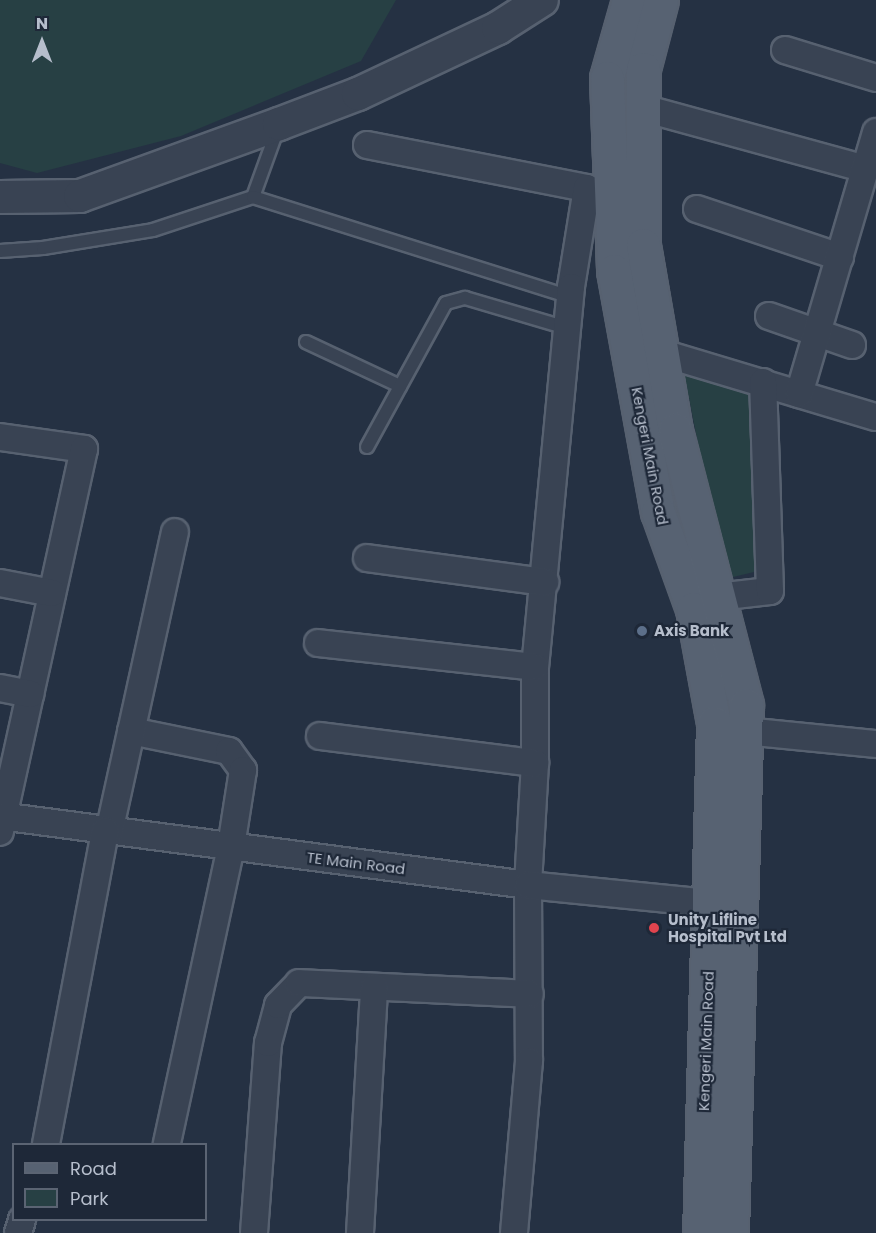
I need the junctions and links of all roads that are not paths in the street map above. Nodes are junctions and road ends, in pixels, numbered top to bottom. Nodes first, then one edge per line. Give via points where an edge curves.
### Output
1 (542, 0) edge
2 (629, 0) edge
3 (661, 0) edge
4 (785, 50) dead end
5 (876, 78) edge
6 (643, 108) junction
7 (279, 124) junction
8 (876, 132) edge
9 (367, 146) dead end
10 (866, 169) junction
11 (599, 186) junction
12 (0, 197) edge
13 (253, 197) junction
14 (697, 208) dead end
15 (0, 251) edge
16 (840, 257) junction
17 (570, 297) junction
18 (769, 316) dead end
19 (567, 328) junction
20 (817, 332) junction
21 (306, 342) dead end
22 (852, 345) dead end
23 (662, 353) junction
24 (764, 382) junction
25 (400, 386) junction
26 (799, 394) junction
27 (876, 417) edge
28 (0, 437) edge
29 (367, 447) dead end
30 (175, 532) dead end
31 (367, 558) dead end
32 (545, 582) junction
33 (0, 583) edge
34 (52, 593) junction
35 (717, 597) junction
36 (318, 643) dead end
37 (535, 667) junction
38 (0, 688) edge
39 (30, 694) junction
40 (131, 731) junction
41 (745, 731) junction
42 (320, 736) dead end
43 (876, 744) edge
44 (535, 763) junction
45 (1, 822) edge
46 (107, 832) junction
47 (231, 848) junction
48 (528, 885) junction
49 (725, 904) junction
50 (374, 987) junction
51 (530, 994) junction
52 (46, 1143) edge
53 (167, 1143) edge
54 (254, 1233) edge
55 (360, 1233) edge
56 (514, 1233) edge
57 (700, 1233) edge
58 (731, 1233) edge

1 - 7 street via 466,43 358,94
2 - 11 main road, Kengeri Main Road via 607,78
3 - 6 main road, Kengeri Main Road via 643,69
4 - 5 street
6 - 10 street
6 - 23 main road, Kengeri Main Road via 643,245
7 - 12 street via 80,196
7 - 13 lane
8 - 10 street
9 - 11 street
10 - 16 street
11 - 17 street
11 - 49 main road, Kengeri Main Road via 658,512 693,609 714,723
13 - 15 lane via 153,230
13 - 17 lane
14 - 16 street
16 - 20 street
17 - 19 street
18 - 20 street
19 - 25 lane via 465,298 454,299 446,303
19 - 32 street
20 - 22 street
20 - 26 street
21 - 25 lane
23 - 24 street
23 - 35 main road, Kengeri Main Road via 675,430
24 - 26 street
24 - 35 street via 770,591
25 - 29 lane
26 - 27 street
28 - 34 street via 84,449
30 - 40 street
31 - 32 street
32 - 37 street
33 - 34 street
34 - 39 street
35 - 41 main road, Kengeri Main Road via 746,705
36 - 37 street
37 - 44 street
38 - 39 street
39 - 45 street
40 - 46 street
40 - 47 street via 230,751 236,757 243,770
41 - 43 street
41 - 49 main road, Kengeri Main Road
42 - 44 street
44 - 48 street
45 - 46 street, TE Main Road
46 - 47 street, TE Main Road
46 - 52 street
47 - 48 street, TE Main Road
47 - 53 street
48 - 49 street, TE Main Road
48 - 51 street
49 - 57 main road, Kengeri Main Road
49 - 58 main road, Kengeri Main Road
50 - 51 street
50 - 54 street via 298,983 278,1005 268,1043
50 - 55 street
51 - 56 street via 529,1061

